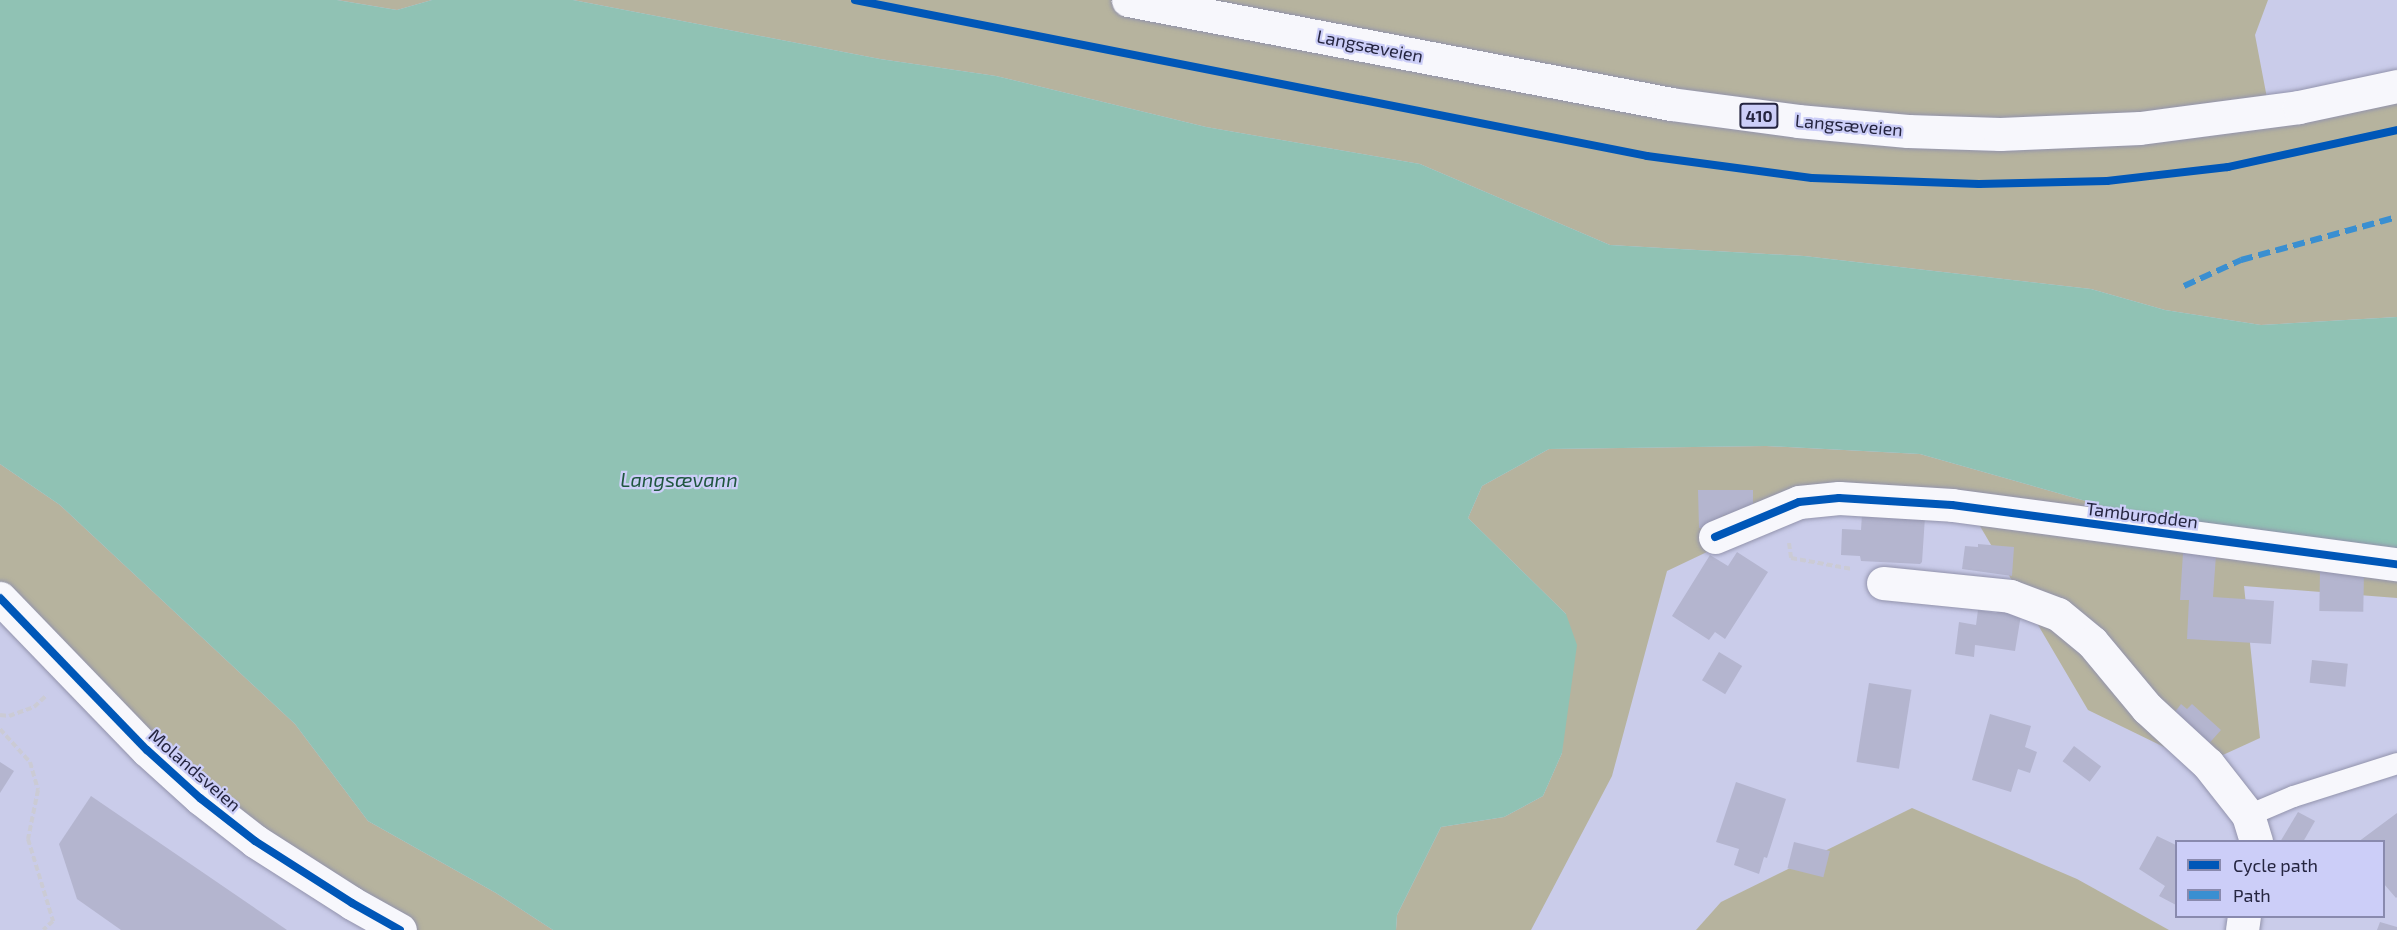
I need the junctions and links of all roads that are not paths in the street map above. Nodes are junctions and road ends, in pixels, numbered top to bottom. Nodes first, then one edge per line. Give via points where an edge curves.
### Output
1 (1128, 0) edge
2 (2397, 86) edge
3 (1715, 537) dead end
4 (2397, 564) edge
5 (1883, 583) road end
6 (0, 598) edge
7 (2397, 763) edge
8 (2252, 828) edge
9 (400, 930) edge

1 - 2 main road, Langsæveien / 410 via 1671,104 1908,131 2000,134 2140,128 2299,107
3 - 4 main road, Tamburodden via 1799,502 1839,498 1952,505
5 - 8 main road via 2010,596 2058,614 2092,642 2147,708 2208,764
6 - 9 main road, Molandsveien via 147,750 200,798 255,841
7 - 8 lane via 2293,796

